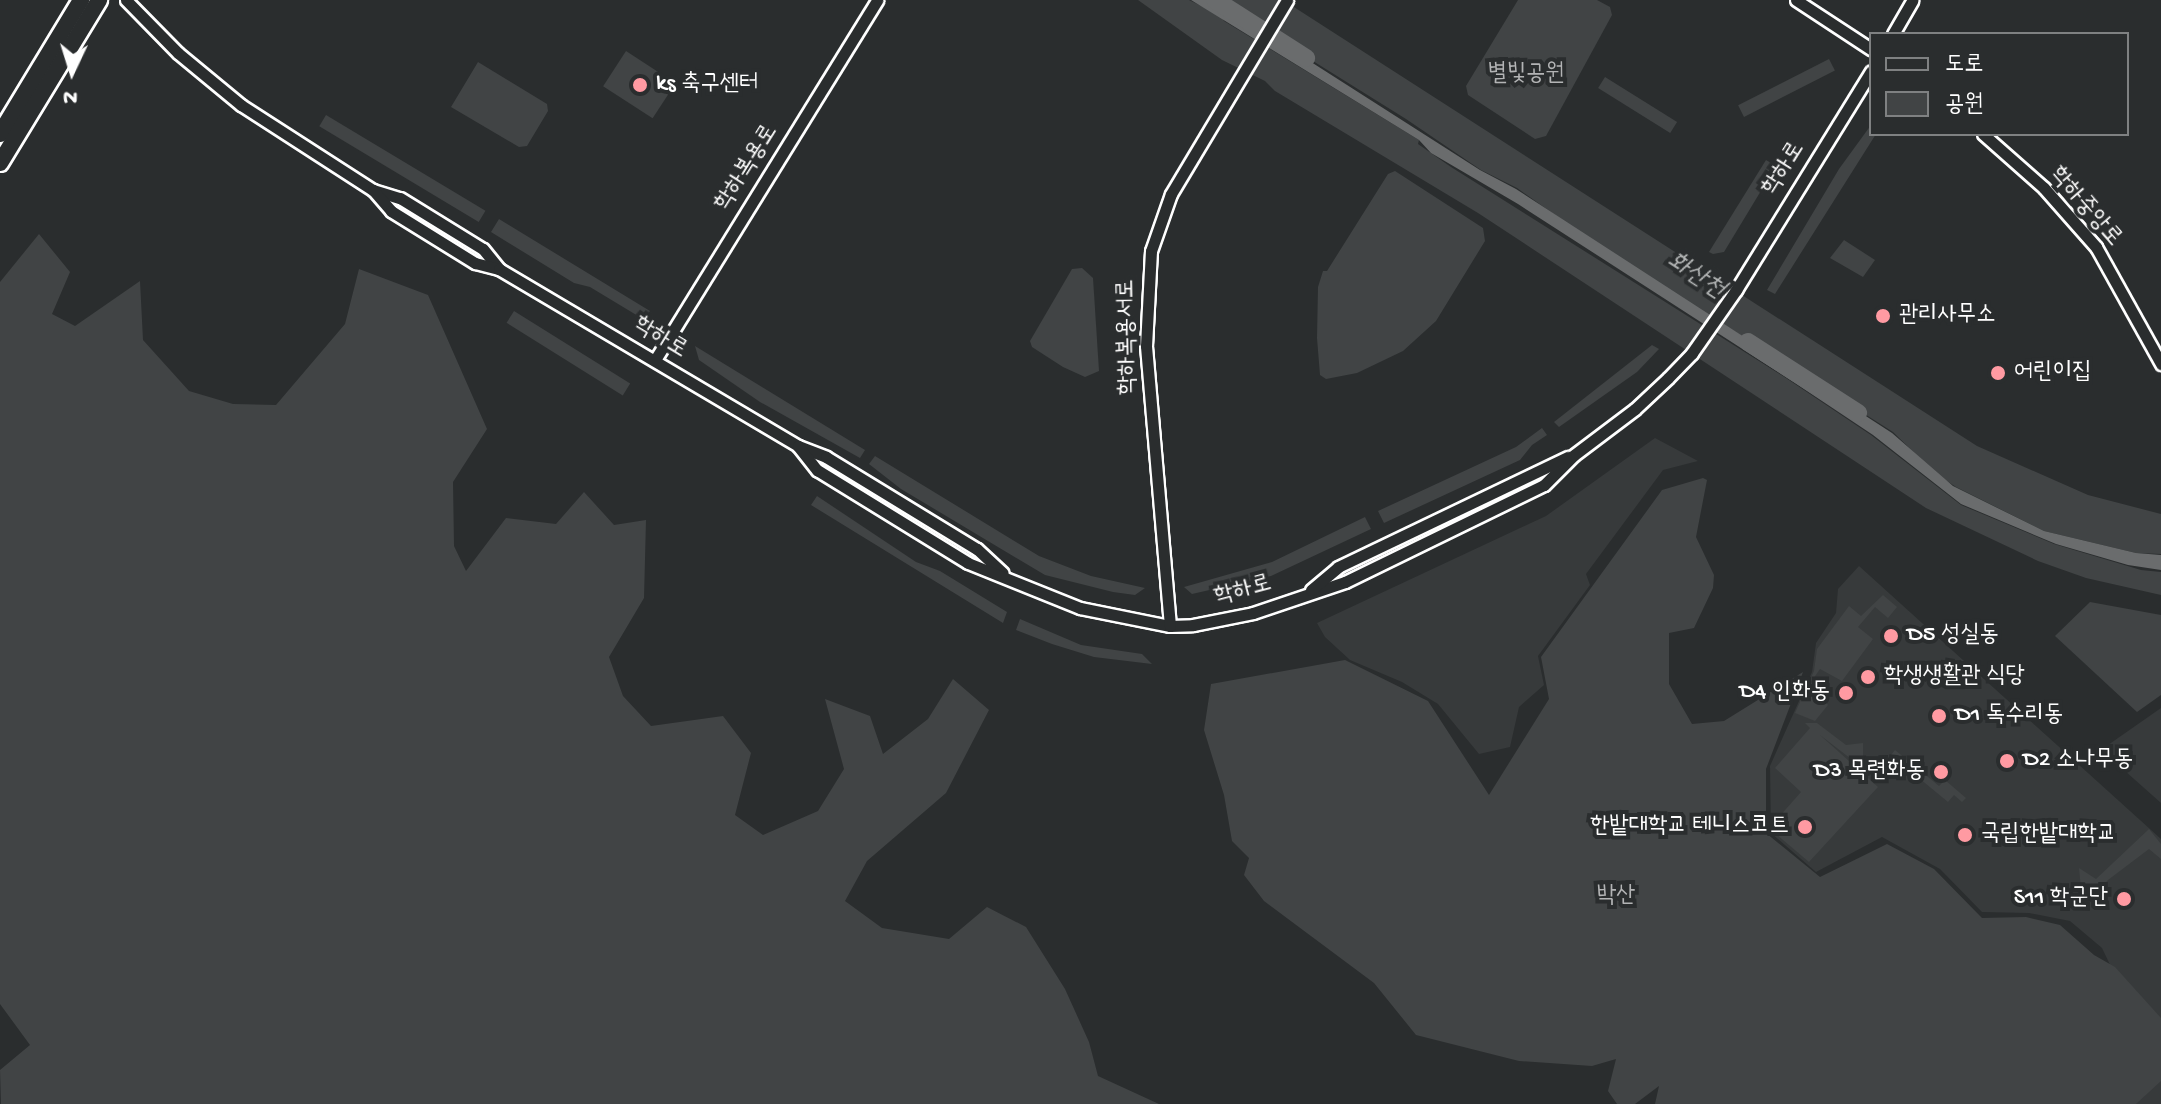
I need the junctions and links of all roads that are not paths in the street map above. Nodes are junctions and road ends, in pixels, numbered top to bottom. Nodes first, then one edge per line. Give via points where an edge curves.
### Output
1 (99, 0) edge
2 (126, 0) edge
3 (877, 0) edge
4 (1796, 0) edge
5 (1913, 0) edge
6 (1284, 4) edge
7 (80, 12) edge
8 (1894, 32) edge
9 (1869, 48) edge
10 (1869, 74) edge
11 (0, 134) edge
12 (1985, 136) edge
13 (0, 163) edge
14 (655, 360) junction
15 (2161, 364) edge
16 (1170, 626) junction

1 - 7 highway
2 - 14 street, 학하로 via 178,53 241,105 373,190 400,198 483,249 499,269
3 - 14 street, 학하복용로
4 - 9 street
5 - 8 street
6 - 16 street, 학하복용서로 via 1171,194 1151,251 1146,346
7 - 11 highway
7 - 13 highway
10 - 16 street, 학하로 via 1692,353 1635,409 1574,455 1338,567 1307,593 1226,621
12 - 15 street, 학하중앙로 via 2044,188 2096,247
14 - 16 street, 학하로 via 798,446 817,470 968,563 1080,608

